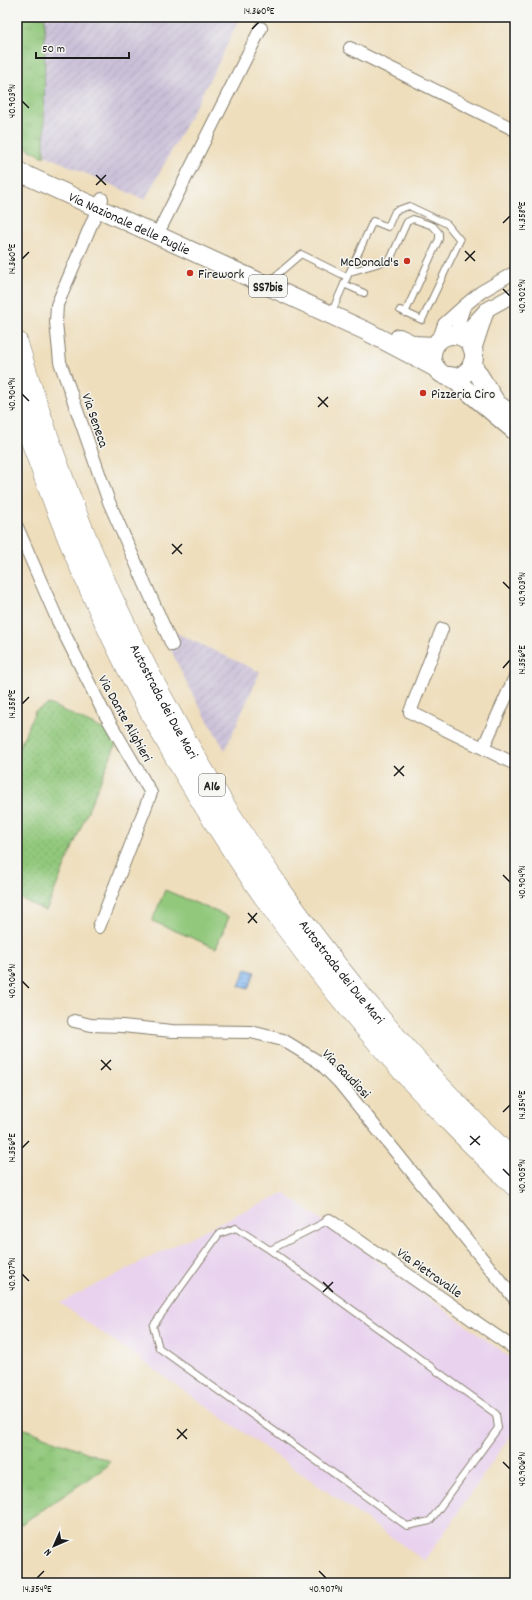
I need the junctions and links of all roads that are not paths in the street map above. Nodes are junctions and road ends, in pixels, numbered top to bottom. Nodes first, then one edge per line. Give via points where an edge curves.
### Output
1 (260, 28) dead end
2 (350, 48) dead end
3 (515, 130) edge
4 (17, 160) edge
5 (17, 171) edge
6 (100, 204) junction
7 (161, 227) junction
8 (515, 272) edge
9 (349, 274) junction
10 (272, 279) junction
11 (344, 284) junction
12 (364, 294) dead end
13 (515, 294) edge
14 (464, 306) junction
15 (334, 307) junction
16 (486, 310) junction
17 (458, 336) junction
18 (17, 342) edge
19 (436, 344) junction
20 (473, 358) junction
21 (443, 372) junction
22 (17, 399) edge
23 (515, 418) edge
24 (515, 431) edge
25 (17, 527) edge
26 (442, 629) dead end
27 (172, 645) dead end
28 (515, 677) edge
29 (483, 748) junction
30 (515, 764) edge
31 (99, 927) dead end
32 (74, 1021) dead end
33 (515, 1162) edge
34 (515, 1186) edge
35 (329, 1220) joint
36 (270, 1250) junction
37 (515, 1299) edge
38 (515, 1349) edge

1 - 7 street
2 - 3 street
4 - 6 main road, Via Nazionale delle Puglie / SS7bis
5 - 6 main road, Via Nazionale delle Puglie / SS7bis
6 - 7 main road, Via Nazionale delle Puglie / SS7bis
6 - 21 main road, Via Nazionale delle Puglie / SS7bis via 366,331
6 - 27 street, Via Seneca via 57,305 60,362 109,502
7 - 10 main road, Via Nazionale delle Puglie / SS7bis
8 - 14 street via 480,292
9 - 9 lane via 373,220 388,227 395,211 409,206 447,224 460,240 422,320 403,312 438,239 439,233 433,226 413,219 407,222 390,260
9 - 10 lane via 301,254
9 - 11 lane
10 - 15 main road, Via Nazionale delle Puglie / SS7bis
11 - 12 lane
11 - 15 lane
13 - 16 street
14 - 17 street
14 - 19 street via 444,324
15 - 19 main road, Via Nazionale delle Puglie / SS7bis via 414,345
16 - 17 street
16 - 20 street
17 - 19 main road, SS7bis via 443,337
17 - 20 main road via 471,346
18 - 33 highway, Autostrada dei Due Mari / A16 via 58,467 106,585 138,652 238,828 275,883 356,991 445,1092
19 - 21 main road via 432,357
20 - 21 main road via 468,370 463,374 457,376
20 - 23 main road via 497,404
21 - 24 main road, Via Nazionale delle Puglie / SS7bis
22 - 34 highway, Autostrada dei Due Mari / A16 via 43,474 94,599 156,721 224,836 301,948 352,1013 433,1103
25 - 31 street, Via Dante Alighieri via 58,621 102,709 151,793
26 - 29 street via 410,712
28 - 29 street
29 - 30 street
32 - 37 street, Via Gaudiosi via 91,1025 172,1031 251,1032 283,1040 297,1047 339,1082
35 - 36 lane
35 - 38 street, Via Pietravalle
36 - 36 lane via 236,1228 219,1234 153,1326 159,1348 407,1526 430,1521 498,1428 496,1414

